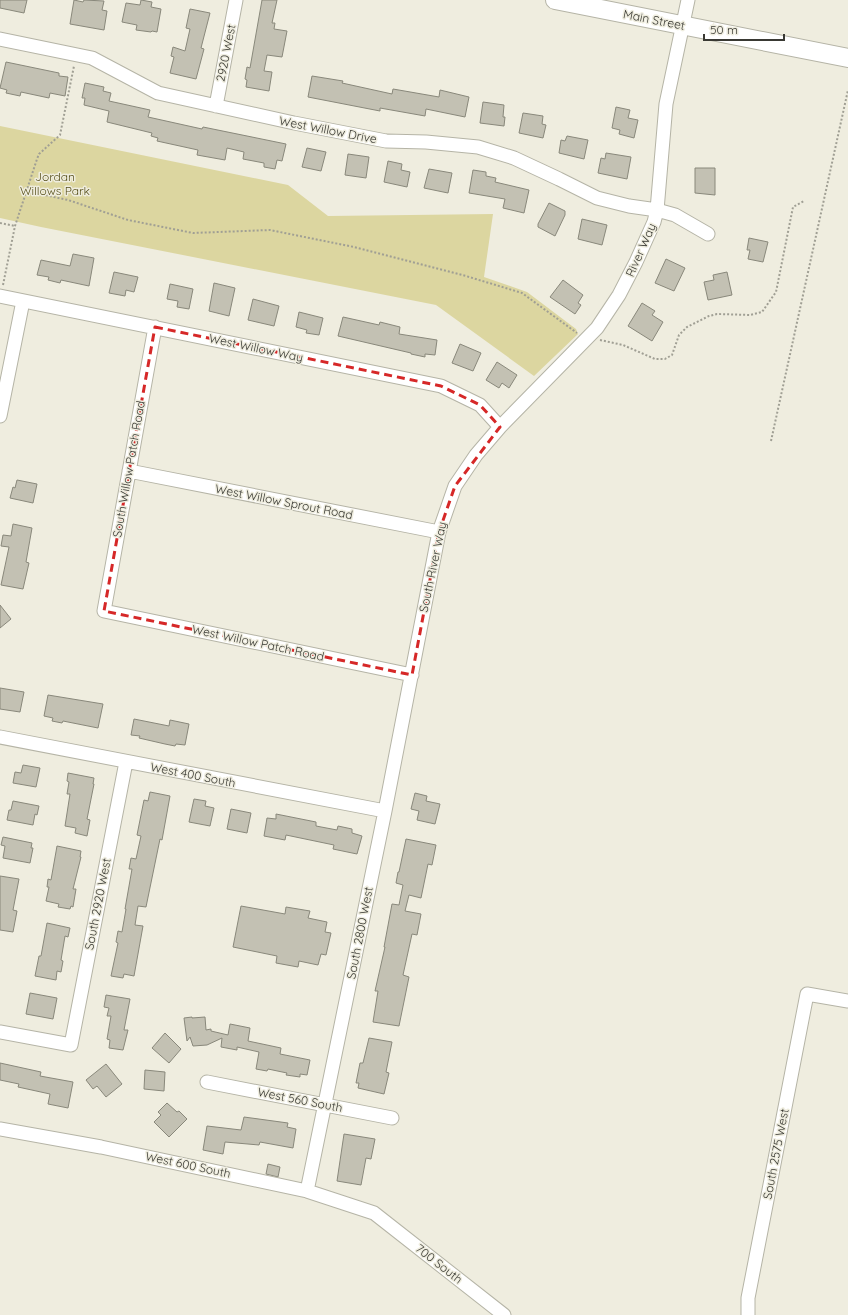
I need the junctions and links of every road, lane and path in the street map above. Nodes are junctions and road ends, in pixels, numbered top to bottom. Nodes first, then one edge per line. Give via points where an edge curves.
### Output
1 (236, 0) edge
2 (555, 0) edge
3 (688, 0) edge
4 (682, 26) junction
5 (0, 39) edge
6 (76, 54) junction
7 (848, 58) edge
8 (848, 90) edge
9 (216, 106) junction
10 (26, 192) junction
11 (804, 201) dead end
12 (657, 210) junction
13 (0, 223) edge
14 (15, 226) junction
15 (708, 234) dead end
16 (1, 290) edge
17 (23, 301) junction
18 (155, 327) junction
19 (578, 334) dead end
20 (599, 340) dead end
21 (0, 416) edge
22 (500, 428) junction
23 (771, 441) dead end
24 (129, 471) junction
25 (439, 532) junction
26 (104, 611) joint
27 (412, 676) junction
28 (0, 737) edge
29 (126, 762) junction
30 (385, 811) junction
31 (848, 1001) edge
32 (0, 1032) edge
33 (207, 1082) dead end
34 (326, 1105) junction
35 (392, 1118) dead end
36 (0, 1129) edge
37 (307, 1191) junction
38 (374, 1213) joint
39 (504, 1315) edge
40 (748, 1315) edge

1 - 9 street, 2920 West
2 - 4 main road, Main Street
3 - 4 street, River Way
4 - 7 main road, Main Street
4 - 12 street, River Way via 666,104
5 - 6 street, West Willow Drive
6 - 9 street, West Willow Drive via 92,58 158,93
6 - 10 path via 60,135 36,159
8 - 23 path
9 - 12 street, West Willow Drive via 386,141 478,147 514,158 597,198
10 - 14 path
10 - 19 path via 68,200 128,220 193,233 270,230 354,247 522,293
11 - 20 path via 793,207 776,292 762,312 750,315 709,316 687,327 679,335 672,355 665,359 655,359 623,345
12 - 15 street, West Willow Drive via 675,215
12 - 22 street, River Way via 636,262 619,295 597,328
13 - 14 path
14 - 16 path
16 - 17 street, West Willow Way
17 - 18 street, West Willow Way
17 - 21 street
18 - 22 street, West Willow Way via 441,386 480,405
18 - 24 street, South Willow Patch Road
22 - 25 street, South River Way via 455,486
24 - 25 street, West Willow Sprout Road
24 - 26 street, South Willow Patch Road
25 - 27 street, South River Way
26 - 27 street, West Willow Patch Road
27 - 30 street, South 2800 West
28 - 29 street, West 400 South
29 - 30 street, West 400 South
29 - 32 street, South 2920 West via 70,1045
30 - 34 street, South 2800 West
31 - 40 street, South 2575 West via 807,994 748,1298
33 - 34 street, West 560 South
34 - 35 street, West 560 South
34 - 37 street, South 2800 West
36 - 37 street, West 600 South via 101,1146
37 - 38 street, West 600 South
38 - 39 street, 700 South

